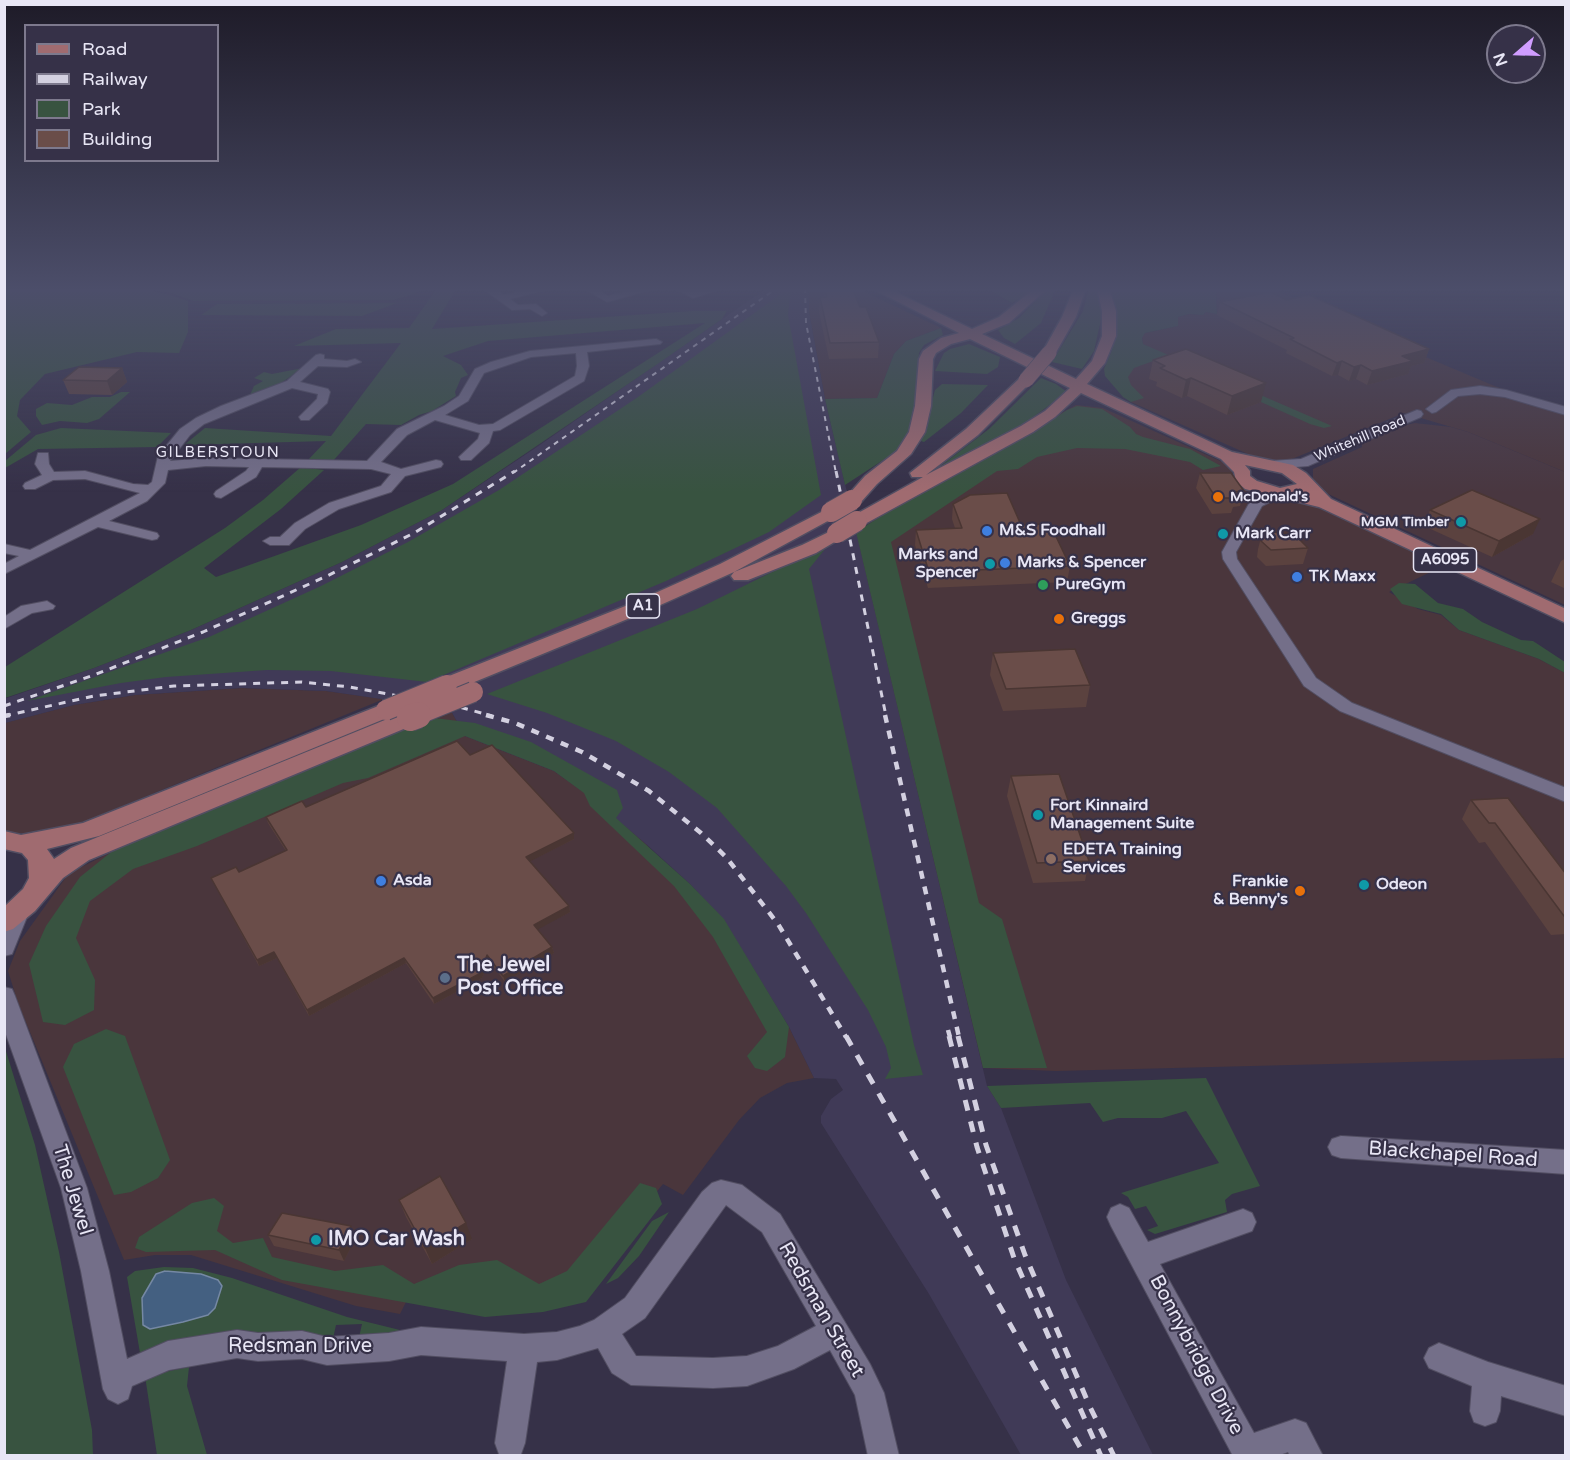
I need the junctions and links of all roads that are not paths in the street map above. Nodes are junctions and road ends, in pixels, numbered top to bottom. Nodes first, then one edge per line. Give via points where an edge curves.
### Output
1 (523, 356) edge
2 (582, 356) edge
3 (927, 356) edge
4 (1019, 356) edge
5 (1034, 356) edge
6 (1101, 356) edge
7 (1098, 363) junction
8 (350, 364) dead end
9 (291, 384) junction
10 (1081, 385) junction
11 (1064, 403) junction
12 (1130, 408) junction
13 (1566, 411) edge
14 (305, 412) dead end
15 (434, 416) junction
16 (487, 429) junction
17 (1191, 439) junction
18 (43, 456) dead end
19 (1227, 456) junction
20 (466, 457) dead end
21 (257, 464) junction
22 (436, 464) dead end
23 (1266, 464) junction
24 (371, 465) junction
25 (163, 466) junction
26 (400, 473) junction
27 (1302, 474) junction
28 (50, 476) junction
29 (30, 486) dead end
30 (1250, 487) junction
31 (152, 489) junction
32 (1282, 493) junction
33 (221, 494) dead end
34 (1324, 503) junction
35 (855, 508) junction
36 (97, 522) junction
37 (835, 524) junction
38 (152, 536) dead end
39 (270, 541) dead end
40 (4, 548) edge
41 (30, 555) junction
42 (4, 570) edge
43 (47, 606) dead end
44 (1566, 617) edge
45 (4, 624) edge
46 (1566, 796) edge
47 (14, 842) edge
48 (36, 890) junction
49 (11, 917) edge
50 (4, 948) edge
51 (4, 996) edge
52 (1341, 1147) dead end
53 (1566, 1162) edge
54 (721, 1192) joint
55 (1120, 1216) dead end
56 (1243, 1222) dead end
57 (1142, 1257) junction
58 (604, 1330) junction
59 (836, 1332) junction
60 (524, 1348) junction
61 (1439, 1358) dead end
62 (1488, 1377) junction
63 (117, 1384) joint
64 (1566, 1401) edge
65 (1485, 1411) dead end
66 (510, 1443) dead end
67 (884, 1455) edge
68 (1308, 1455) edge

1 - 15 street via 479,371 464,398
2 - 16 street via 580,378 511,420
3 - 35 main road via 917,432 903,454 871,480
4 - 10 main road, A6095
5 - 35 main road, bridge via 990,416 954,447
6 - 7 main road
7 - 10 main road
7 - 12 main road via 1099,374 1109,391
8 - 9 street via 318,360
9 - 14 street via 329,390 323,400
9 - 25 street via 200,421 171,447
10 - 11 main road
10 - 12 main road, A6095
11 - 17 main road via 1100,403
11 - 35 main road via 1027,429 933,478
12 - 17 main road, A6095
13 - 27 street, Whitehill Road via 1506,394 1480,390 1455,393 1432,409 1435,416 1417,414
15 - 16 street via 461,426
15 - 24 street via 402,432
16 - 20 street via 484,440
17 - 19 main road, A6095
18 - 28 street via 42,464
19 - 23 main road, A6095
19 - 30 main road, A6095
21 - 24 street
21 - 25 street via 206,462
21 - 33 street via 251,474
22 - 26 street
23 - 27 main road, A6095
23 - 30 main road via 1250,466
24 - 26 street
25 - 31 street
26 - 39 street via 386,489 334,506 300,526 284,542
27 - 32 main road via 1298,489
27 - 34 main road, A6095
28 - 29 street
28 - 31 street via 85,475 132,488
30 - 32 main road, A6095
30 - 46 street via 1230,559 1318,690 1346,707
31 - 36 street
32 - 34 main road, A6095
34 - 44 main road, A6095
35 - 37 main road, bridge
36 - 38 street
36 - 41 street
37 - 47 main road, A1, bridge via 90,830 61,838
37 - 48 main road, A1, bridge via 809,549 633,626 93,848 61,866
40 - 41 street
41 - 42 street
43 - 45 street via 27,609
47 - 48 main road, A1 via 30,846 41,858 42,878
48 - 49 main road, A1
49 - 50 street
51 - 63 street, The Jewel via 74,1188 96,1271
52 - 53 street, Blackchapel Road
54 - 58 street, Redsman Drive via 635,1308
54 - 59 street, Redsman Street via 733,1194 771,1223
55 - 57 street, Bonnybridge Drive
56 - 57 street, Bonnybridge Drive
57 - 68 street, Bonnybridge Drive via 1247,1451 1295,1434
58 - 59 street via 622,1363 631,1370 713,1373 747,1371 784,1359
58 - 60 street, Redsman Drive via 557,1346
59 - 67 street, Redsman Street via 869,1393
60 - 63 street, Redsman Drive via 421,1341 327,1351 302,1345 237,1344 168,1356
60 - 66 street
61 - 62 street
62 - 64 street
62 - 65 street

